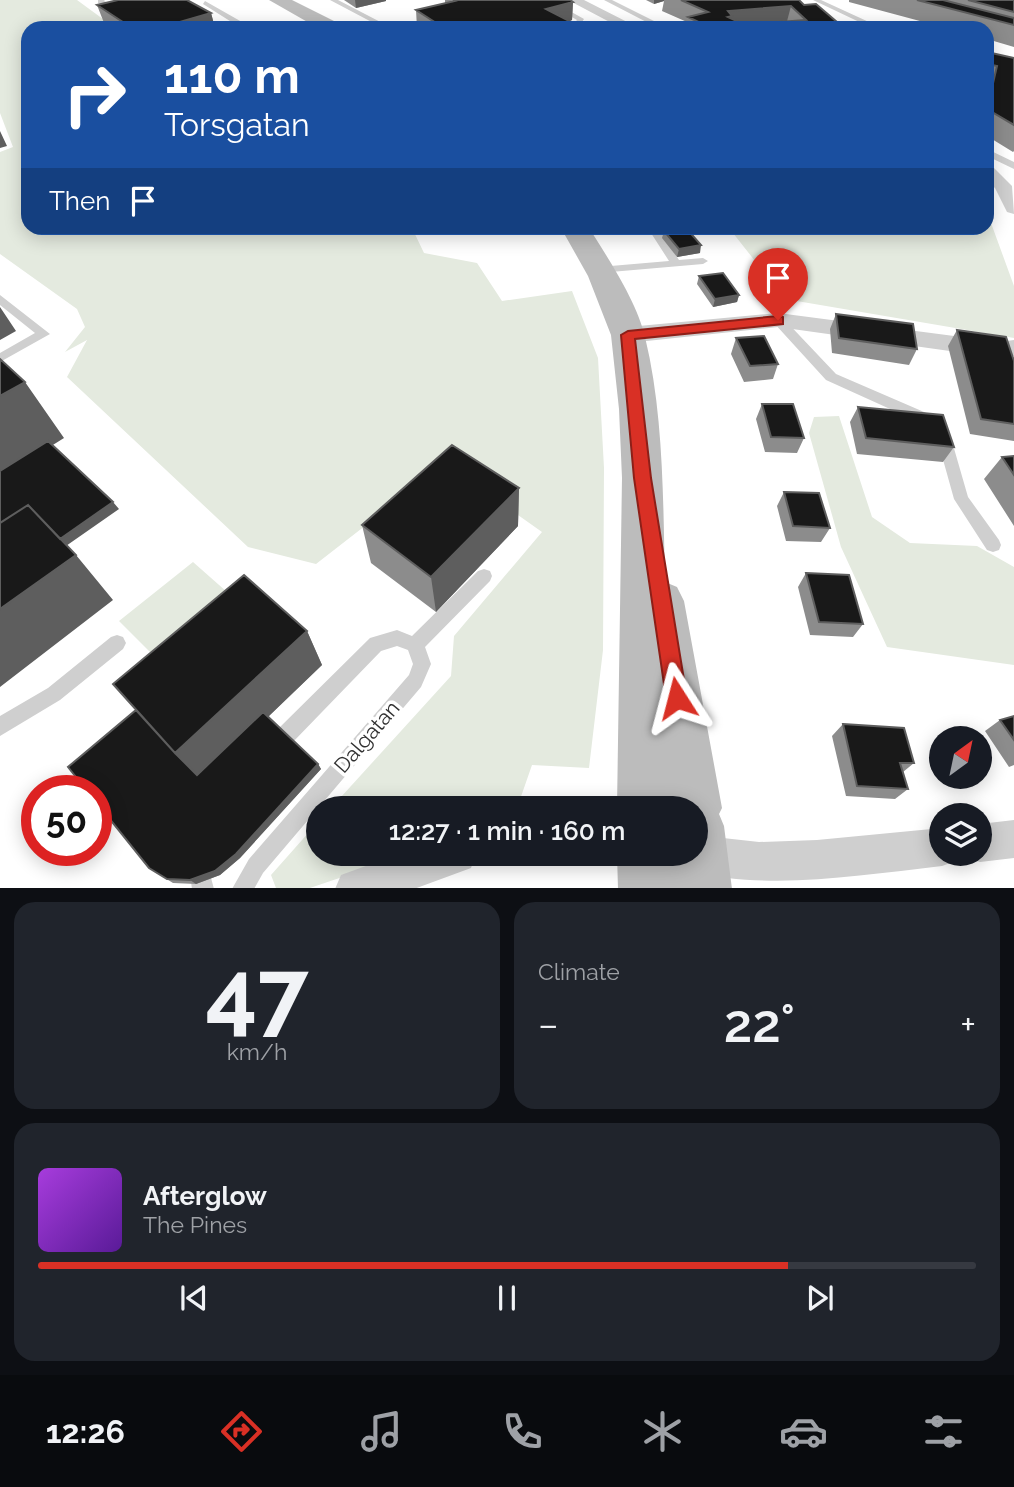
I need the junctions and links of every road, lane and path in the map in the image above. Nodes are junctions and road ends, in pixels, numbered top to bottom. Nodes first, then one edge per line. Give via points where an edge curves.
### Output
1 (102, 0) edge
2 (151, 0) edge
3 (278, 0) edge
4 (332, 0) edge
5 (545, 0) edge
6 (573, 0) edge
7 (607, 0) edge
8 (816, 0) edge
9 (203, 2) edge
10 (193, 6) edge
11 (234, 21) edge
12 (319, 21) edge
13 (374, 21) edge
14 (579, 21) edge
15 (617, 21) edge
16 (650, 21) edge
17 (862, 21) edge
18 (994, 156) edge
19 (1014, 166) edge
20 (994, 178) edge
21 (1014, 208) edge
22 (579, 235) edge
23 (657, 235) edge
24 (703, 261) dead end
25 (676, 263) junction
26 (599, 270) junction
27 (0, 299) edge
28 (778, 320) junction
29 (628, 335) junction
30 (1012, 356) edge
31 (0, 358) edge
32 (642, 478) junction
33 (993, 545) dead end
34 (484, 576) dead end
35 (117, 643) dead end
36 (415, 645) junction
37 (0, 727) edge
38 (285, 736) edge
39 (645, 796) edge
40 (689, 796) edge
41 (1014, 839) edge
42 (992, 842) edge
43 (929, 848) edge
44 (708, 850) edge
45 (421, 866) edge
46 (646, 866) edge
47 (242, 888) edge
48 (355, 888) edge
49 (647, 888) edge

1 - 2 lane via 113,9
3 - 12 main road
4 - 13 lane
5 - 14 lane
6 - 15 street
7 - 16 lane
8 - 17 lane
9 - 10 lane
9 - 11 lane
18 - 19 lane
20 - 21 street
22 - 26 main road
23 - 25 lane
24 - 25 lane
25 - 26 lane
26 - 29 main road
27 - 31 lane via 44,334
28 - 29 street
28 - 30 street via 1000,350
28 - 33 lane via 831,377 932,421 944,438 961,499
29 - 32 main road
32 - 39 main road
32 - 40 main road
34 - 36 lane
35 - 37 lane via 54,694
36 - 38 lane via 397,638 376,644
36 - 47 lane, Dalgatan via 422,664 415,681
41 - 42 street
43 - 44 street via 759,862
45 - 48 street
46 - 49 main road

